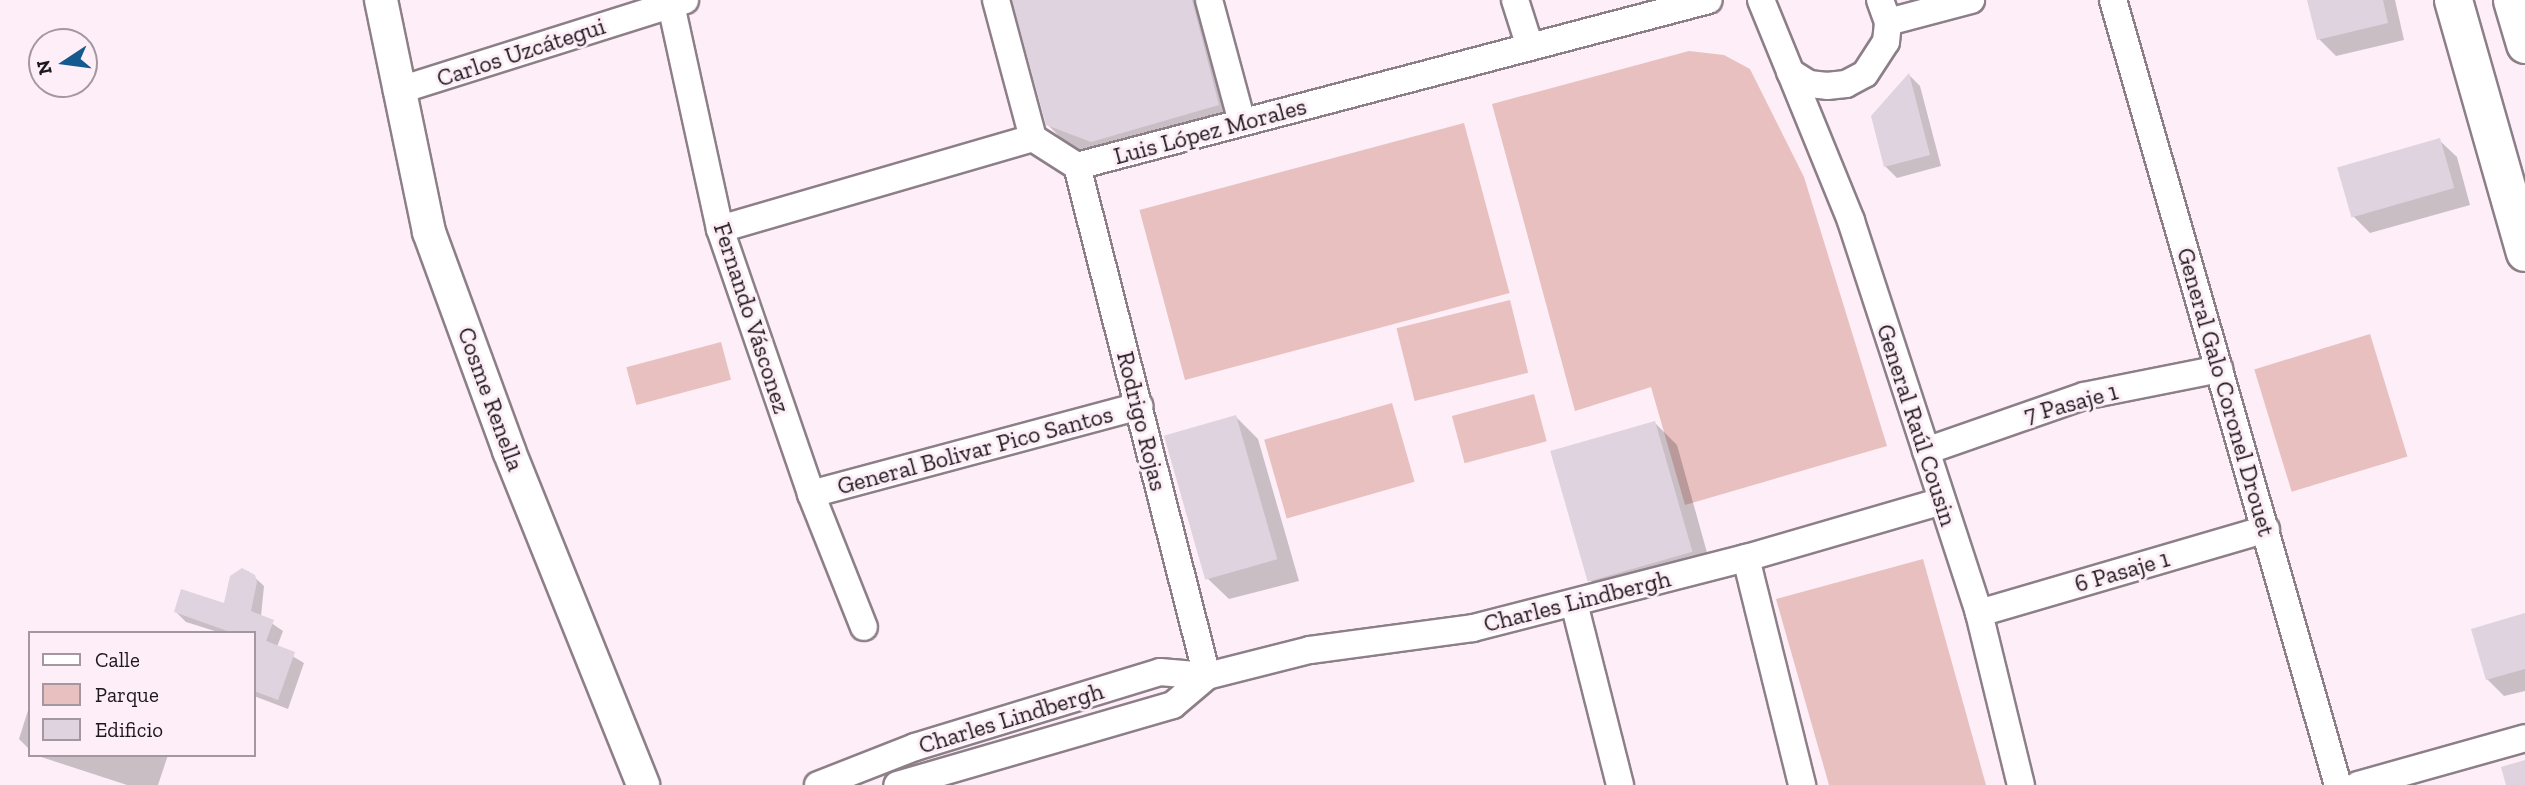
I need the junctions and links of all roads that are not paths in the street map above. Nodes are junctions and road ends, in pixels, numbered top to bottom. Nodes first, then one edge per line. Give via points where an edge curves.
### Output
1 (381, 0) edge
2 (996, 0) edge
3 (1209, 0) edge
4 (1515, 0) edge
5 (1709, 0) edge
6 (1761, 0) edge
7 (1971, 0) edge
8 (2113, 0) edge
9 (2454, 0) edge
10 (2512, 0) edge
11 (676, 1) edge
12 (1884, 11) edge
13 (2525, 44) edge
14 (1530, 47) junction
15 (1790, 72) junction
16 (397, 91) junction
17 (1242, 122) junction
18 (1033, 138) junction
19 (1077, 166) junction
20 (720, 229) junction
21 (2525, 252) edge
22 (2219, 369) junction
23 (1139, 406) junction
24 (1926, 451) junction
25 (811, 494) junction
26 (1942, 501) junction
27 (2266, 529) junction
28 (1746, 558) junction
29 (1574, 603) junction
30 (1979, 613) junction
31 (864, 627) dead end
32 (1207, 676) junction
33 (2525, 738) edge
34 (915, 747) junction
35 (926, 780) edge
36 (643, 785) edge
37 (818, 785) edge
38 (897, 785) edge
39 (1620, 785) edge
40 (1802, 785) edge
41 (2021, 785) edge
42 (2338, 785) edge
43 (2358, 785) edge

1 - 16 street, Cosme Renella
2 - 18 street
3 - 17 street
4 - 14 street
5 - 14 street, Luis López Morales
6 - 15 street, General Raúl Cousin
7 - 12 street
8 - 22 street, General Galo Coronel Drouet
9 - 21 main road
10 - 13 main road
11 - 16 street, Carlos Uzcátegui
11 - 20 street, Fernando Vásconez
12 - 15 street via 1879,56 1865,74 1846,84 1809,85
14 - 17 street, Luis López Morales
15 - 24 street, General Raúl Cousin via 1851,222
16 - 36 street, Cosme Renella via 429,232 509,451
17 - 19 street, Luis López Morales
18 - 19 street
18 - 20 street
19 - 23 street, Rodrigo Rojas
20 - 25 street, Fernando Vásconez
22 - 24 street, 7 Pasaje 1 via 2084,396
22 - 27 street, General Galo Coronel Drouet
23 - 25 street, General Bolivar Pico Santos
23 - 32 street, Rodrigo Rojas
24 - 26 street, General Raúl Cousin
25 - 31 street, Fernando Vásconez
26 - 28 street, Charles Lindbergh
26 - 30 street, General Raúl Cousin
27 - 30 street, 6 Pasaje 1
27 - 42 street, General Galo Coronel Drouet
28 - 29 street, Charles Lindbergh
28 - 40 street
29 - 32 street, Charles Lindbergh via 1473,628 1310,650
29 - 39 street
30 - 41 street, General Raúl Cousin
32 - 34 street, Charles Lindbergh via 1160,672
32 - 35 street, Charles Lindbergh via 1173,705
33 - 43 street
34 - 35 street
34 - 37 street, Charles Lindbergh
35 - 38 street, Charles Lindbergh

